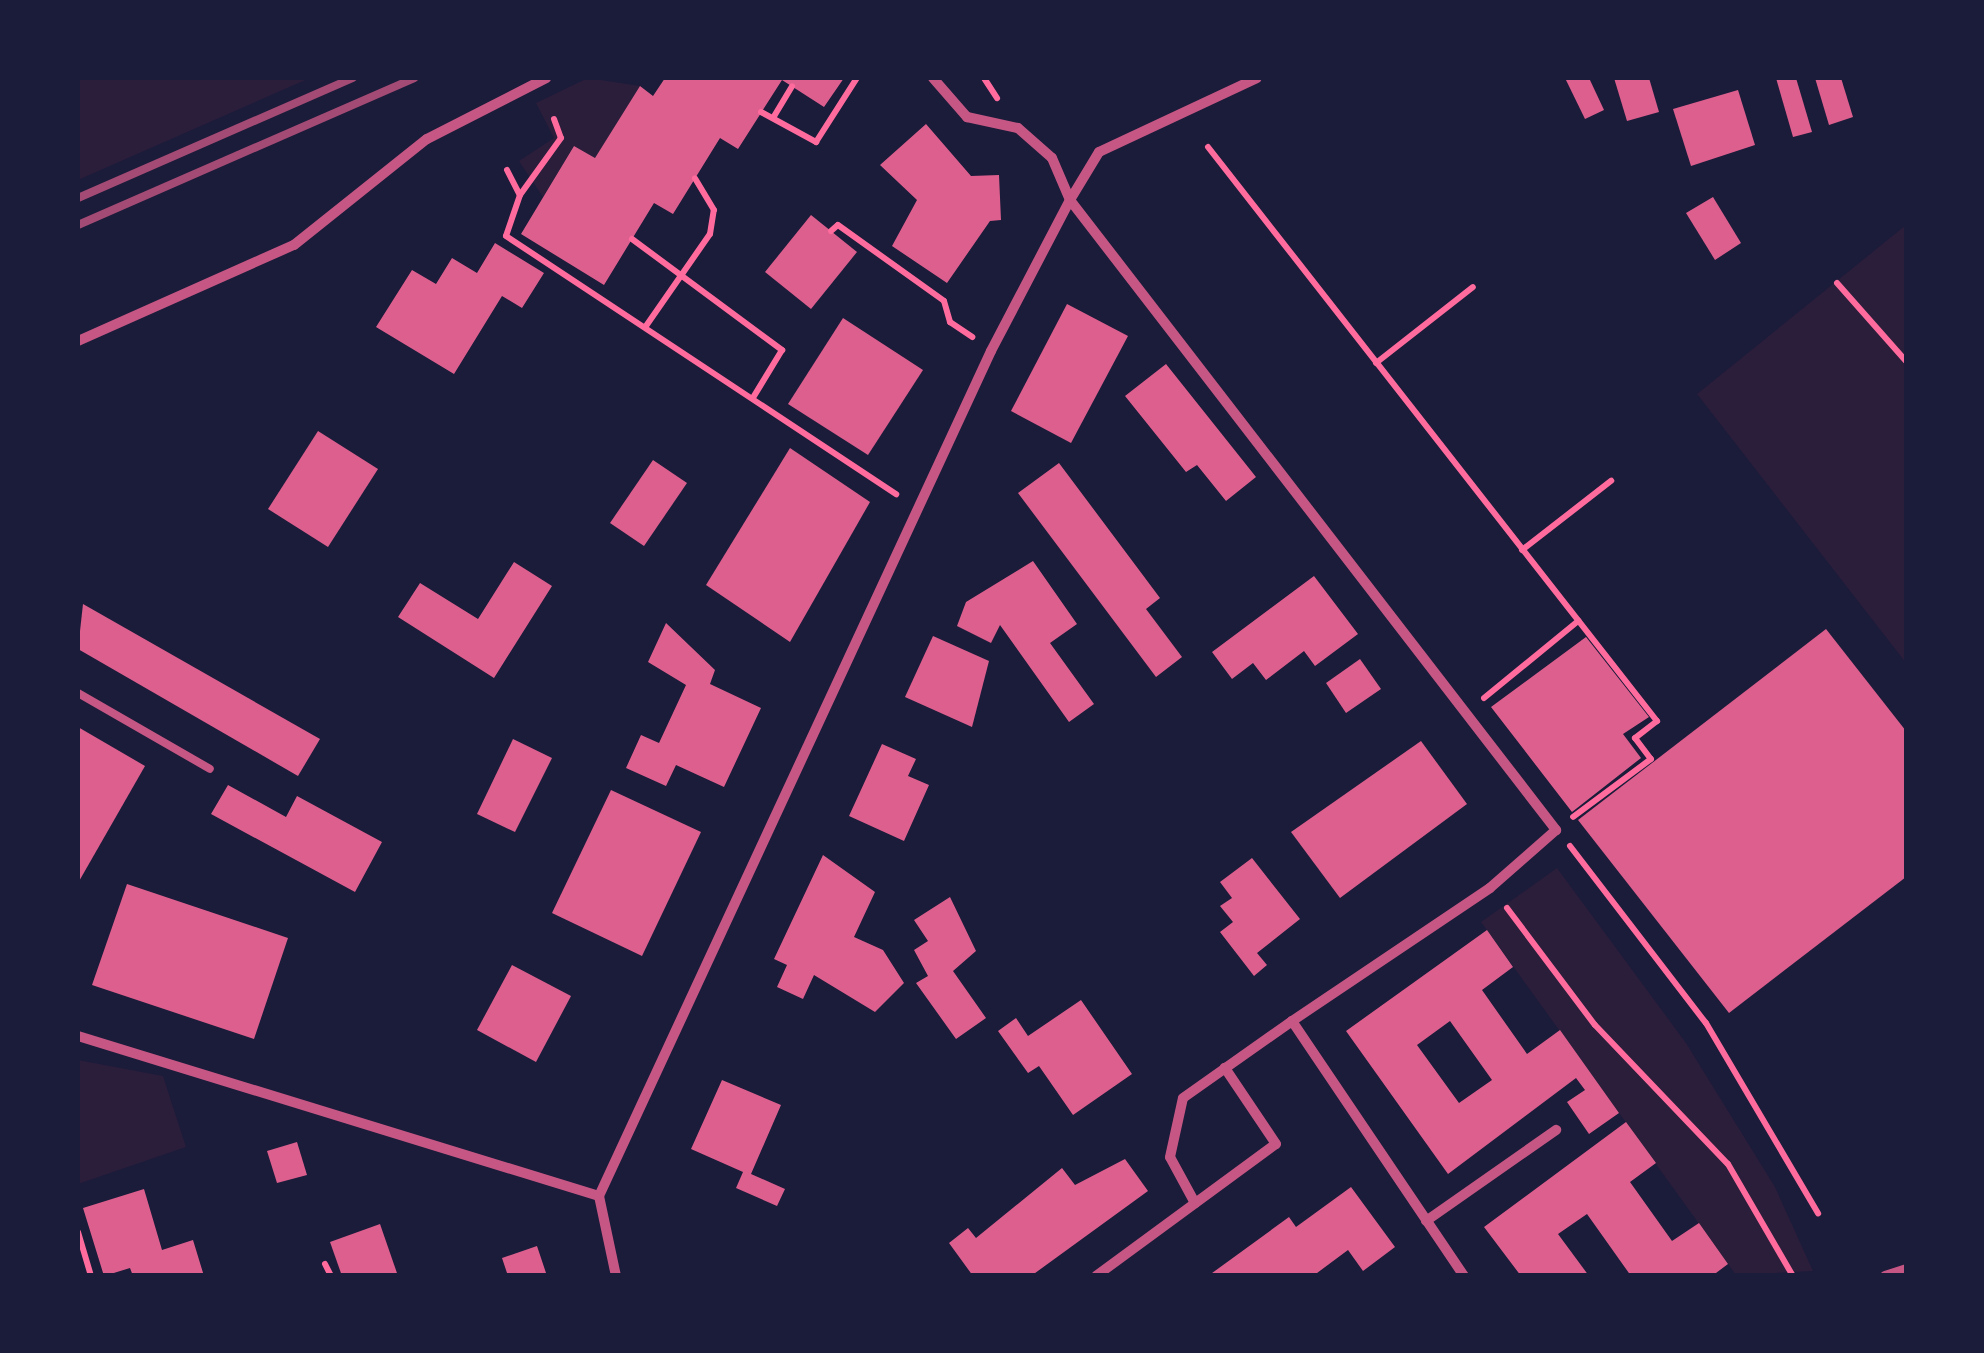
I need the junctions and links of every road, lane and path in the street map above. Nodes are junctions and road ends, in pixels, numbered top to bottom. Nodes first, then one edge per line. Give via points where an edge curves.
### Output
1 (546, 78) edge
2 (857, 78) edge
3 (933, 78) edge
4 (1257, 78) edge
5 (792, 86) dead end
6 (762, 112) dead end
7 (773, 118) junction
8 (554, 119) dead end
9 (1208, 147) dead end
10 (507, 170) dead end
11 (695, 178) dead end
12 (520, 194) junction
13 (1070, 200) junction
14 (831, 231) dead end
15 (632, 240) dead end
16 (680, 277) junction
17 (1837, 283) dead end
18 (1474, 287) dead end
19 (646, 326) junction
20 (78, 341) edge
21 (991, 351) junction
22 (1906, 361) edge
23 (1376, 363) junction
24 (754, 396) junction
25 (1611, 481) dead end
26 (918, 509) junction
27 (1522, 550) junction
28 (1578, 621) junction
29 (78, 693) edge
30 (1468, 712) junction
31 (210, 768) dead end
32 (1556, 830) junction
33 (1490, 888) junction
34 (1292, 1020) junction
35 (78, 1036) edge
36 (1225, 1068) junction
37 (1556, 1130) dead end
38 (599, 1196) junction
39 (1195, 1203) junction
40 (1818, 1213) dead end
41 (1426, 1221) junction
42 (78, 1232) edge
43 (325, 1264) dead end
44 (1906, 1269) edge
45 (91, 1276) edge
46 (331, 1276) edge
47 (616, 1276) edge
48 (1096, 1276) edge
49 (1464, 1276) edge
50 (1794, 1276) edge
51 (1885, 1276) edge

1 - 20 street via 428,139 294,245
2 - 7 path via 816,142
3 - 13 street via 967,117 1018,128 1040,148
4 - 13 street via 1099,152
5 - 7 path
6 - 7 path
8 - 12 path via 561,138
9 - 23 path
10 - 12 path
11 - 16 path via 714,210 710,234
12 - 19 path via 506,236
13 - 21 street
13 - 30 street
14 - 21 path via 838,225 944,301 950,322
15 - 16 path
16 - 19 path
16 - 24 path via 782,350
17 - 22 path
18 - 23 path
19 - 24 path
21 - 26 street
23 - 27 path
24 - 26 path
25 - 27 path
26 - 38 street
27 - 28 path
28 - 30 path
28 - 32 path via 1656,720 1635,738 1650,759
29 - 31 lane
30 - 32 street
32 - 33 street
32 - 40 path via 1706,1023
33 - 34 street
33 - 50 path via 1595,1025 1728,1164
34 - 36 street
34 - 41 street
35 - 38 street
36 - 39 street via 1182,1098 1170,1157
36 - 39 street via 1276,1144
37 - 41 street
38 - 47 street
39 - 48 street
41 - 49 street
42 - 45 path
43 - 46 path
44 - 51 street

